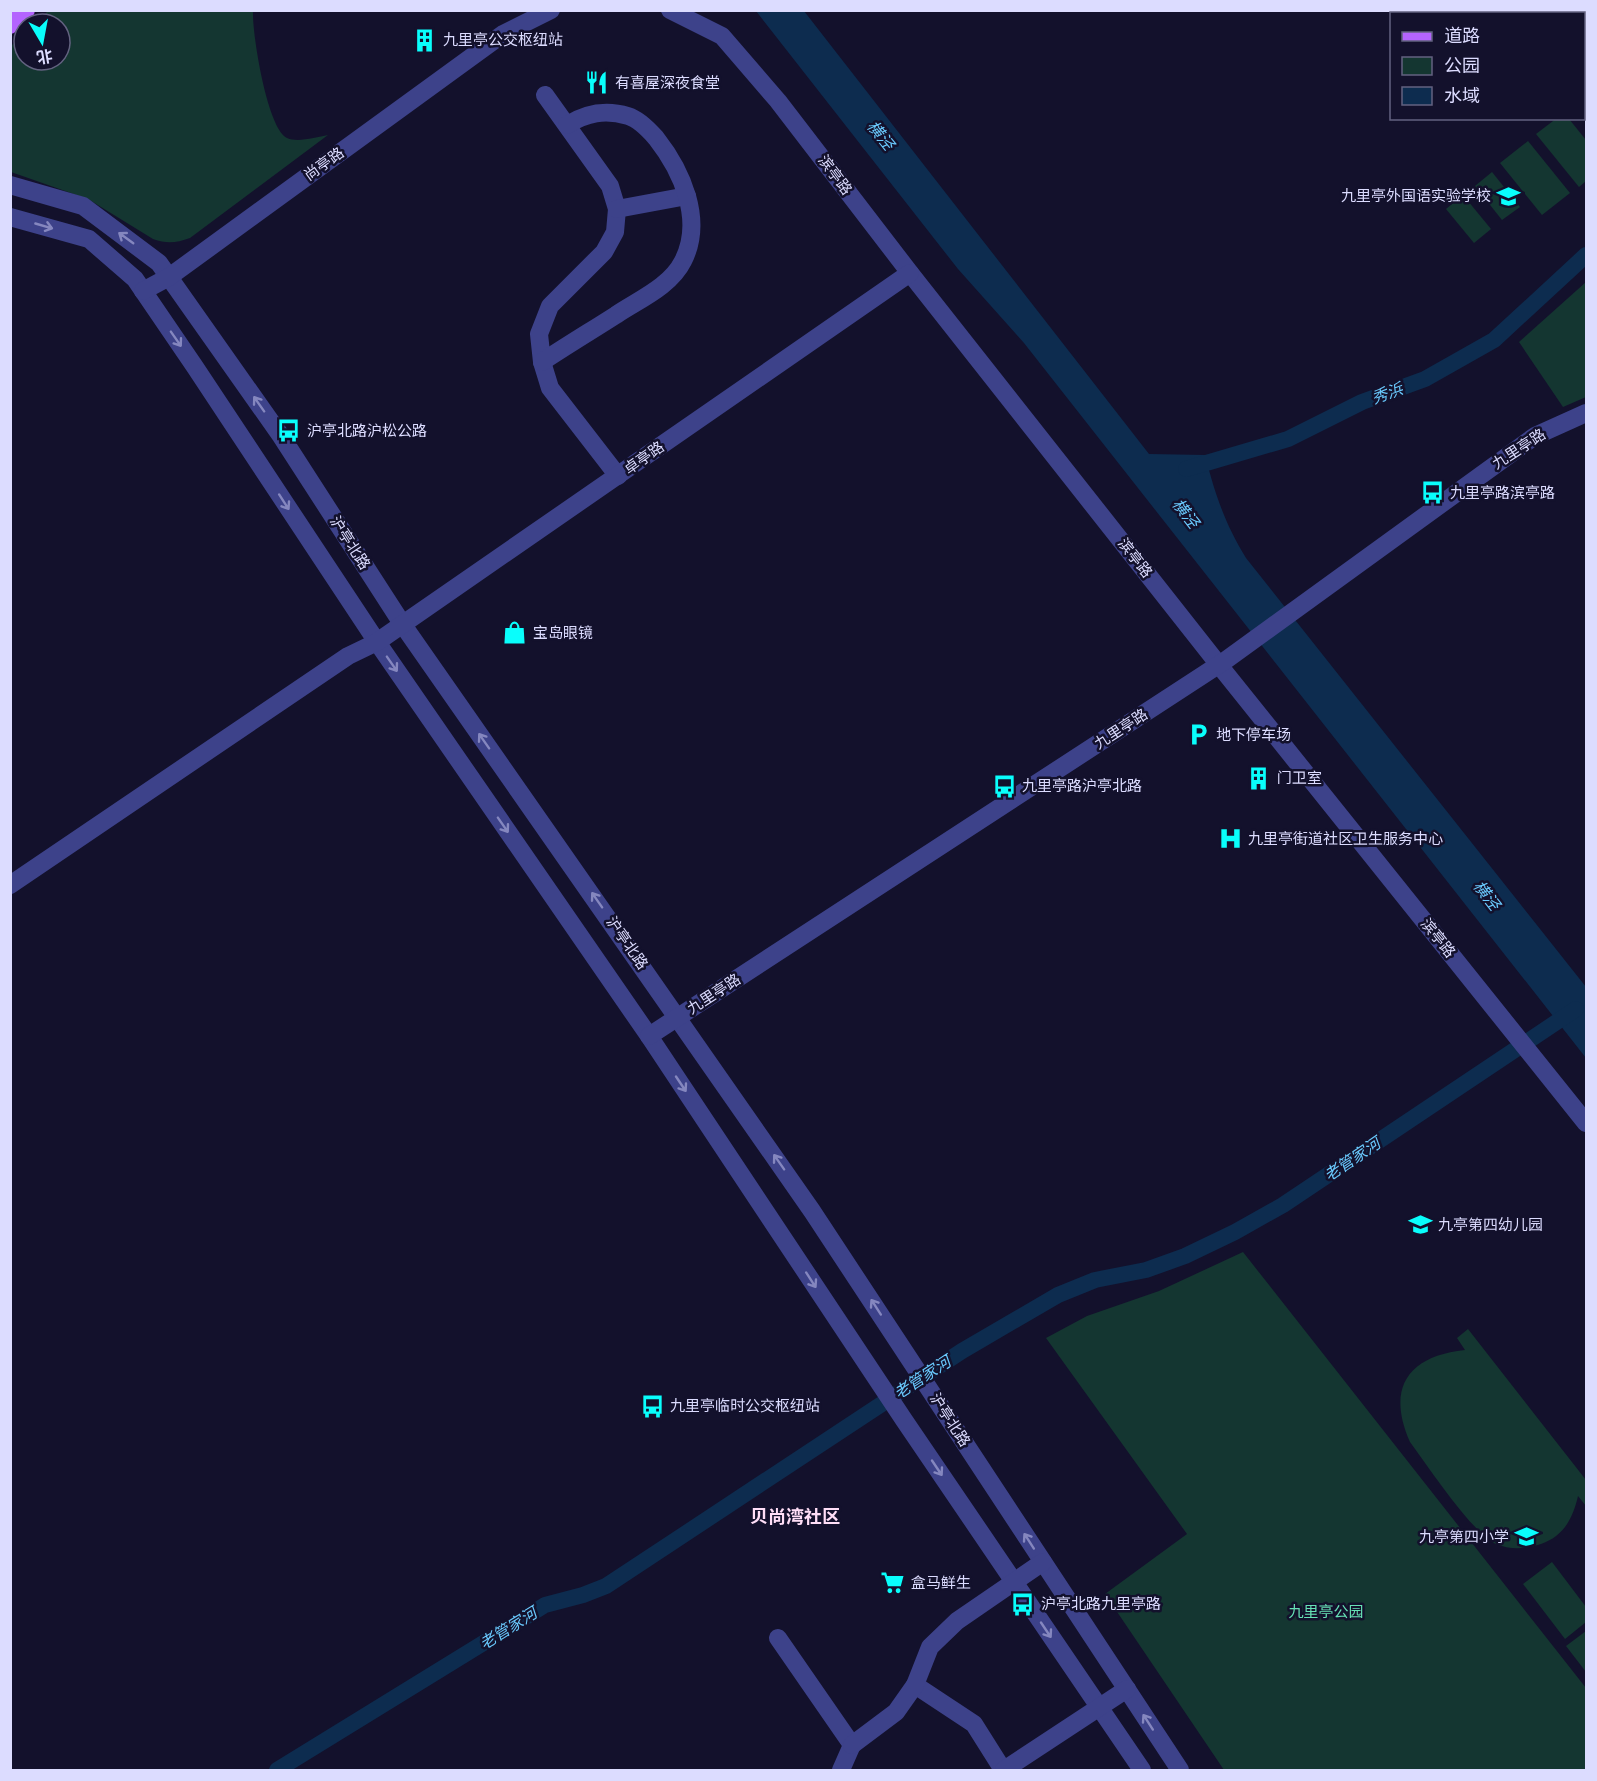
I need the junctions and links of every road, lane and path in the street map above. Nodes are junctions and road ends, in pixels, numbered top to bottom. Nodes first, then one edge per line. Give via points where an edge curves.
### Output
1 (16, 10) edge
2 (26, 10) edge
3 (551, 10) edge
4 (670, 10) edge
5 (10, 15) edge
6 (10, 25) edge
7 (545, 95) dead end
8 (567, 125) junction
9 (10, 185) edge
10 (687, 196) junction
11 (616, 208) junction
12 (10, 217) edge
13 (910, 273) junction
14 (169, 277) junction
15 (143, 291) junction
16 (542, 362) junction
17 (1587, 413) edge
18 (618, 476) junction
19 (403, 625) junction
20 (377, 642) junction
21 (1219, 665) junction
22 (10, 885) edge
23 (678, 1017) junction
24 (649, 1036) junction
25 (1587, 1123) edge
26 (1043, 1562) junction
27 (1014, 1582) junction
28 (778, 1638) dead end
29 (915, 1685) junction
30 (1127, 1689) junction
31 (1099, 1708) junction
32 (852, 1744) junction
33 (841, 1770) edge
34 (1004, 1770) edge
35 (1142, 1770) edge
36 (1180, 1770) edge

1 - 5 main road
2 - 6 main road
3 - 14 street, 尚亭路 via 503,34
4 - 13 street, 滨亭路 via 722,36 778,101
7 - 8 street
8 - 10 street via 581,115 602,112 629,116 649,129 669,154
8 - 11 street via 610,186
14 -> 9 street, 沪亭北路 via 159,263 82,206
10 - 11 street
10 - 16 street via 690,241 683,262 665,284
11 - 16 street via 615,232 604,252 550,306 539,334
12 -> 15 street via 89,240 135,279
13 - 18 street, 卓亭路
13 - 21 street, 滨亭路
14 - 15 street, 尚亭路
19 -> 14 street, 沪亭北路 via 281,436
15 -> 20 street
16 - 18 street via 550,388
17 - 21 street, 九里亭路 via 1535,436
18 - 19 street, 卓亭路
19 - 20 street, 卓亭路
23 -> 19 street, 沪亭北路
20 - 22 street, 卓亭路 via 348,656
20 -> 24 street
21 - 23 street, 九里亭路
21 - 25 street, 滨亭路
23 - 24 street, 九里亭路
26 -> 23 street, 沪亭北路 via 812,1210
24 -> 27 street
26 - 27 street
26 - 30 street, 沪亭北路
27 - 29 street via 957,1621 930,1647
27 -> 31 street
28 - 32 street
29 - 32 street via 896,1712
29 - 34 street via 974,1724
30 - 31 street
36 -> 30 street, 沪亭北路
31 - 34 street
31 - 35 street
32 - 33 street

